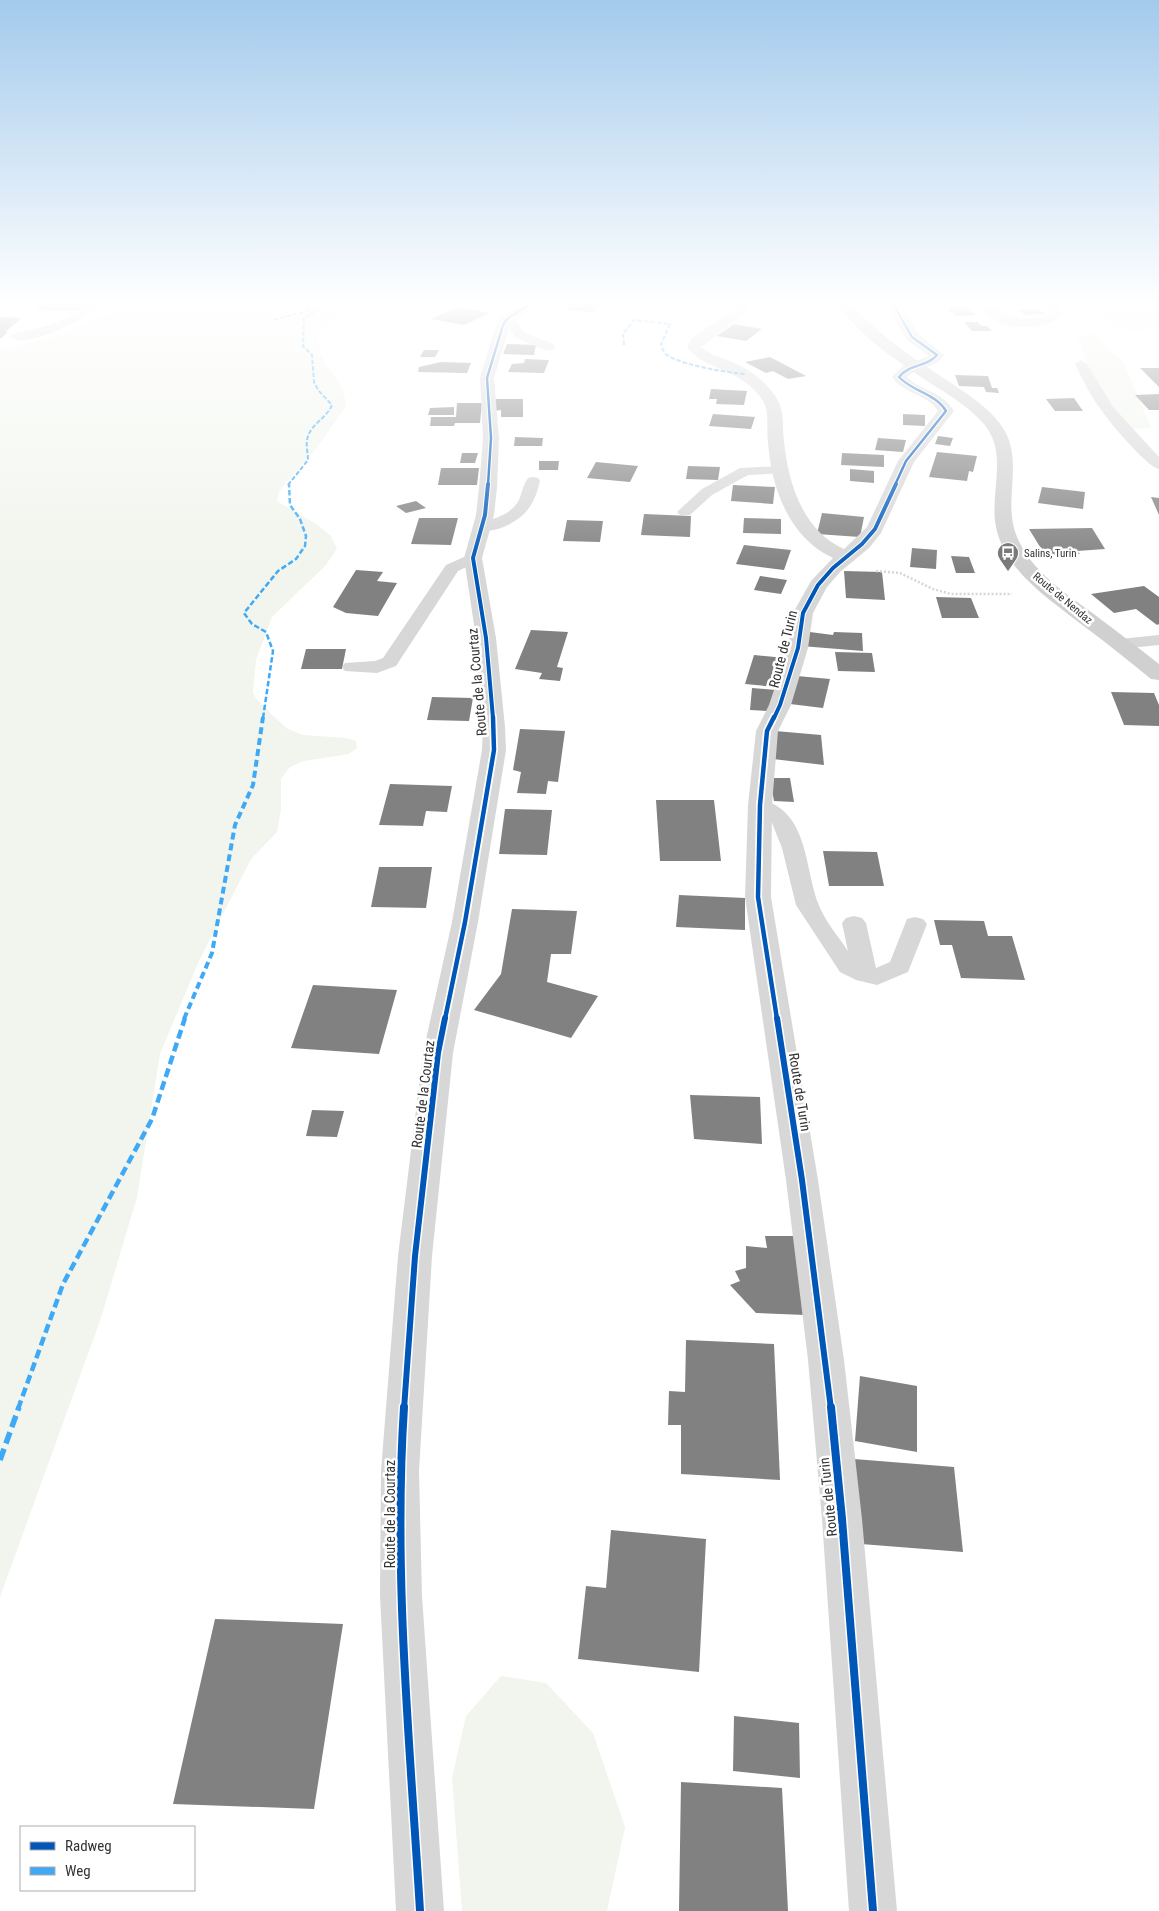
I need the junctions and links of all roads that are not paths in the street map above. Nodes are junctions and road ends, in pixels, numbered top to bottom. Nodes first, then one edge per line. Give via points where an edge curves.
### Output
1 (487, 393) edge
2 (765, 393) edge
3 (926, 393) edge
4 (955, 393) edge
5 (1098, 393) edge
6 (1159, 465) edge
7 (780, 470) junction
8 (533, 481) dead end
9 (685, 512) dead end
10 (481, 526) junction
11 (846, 557) junction
12 (473, 558) junction
13 (1159, 640) edge
14 (1120, 644) junction
15 (351, 667) dead end
16 (1159, 674) edge
17 (760, 805) junction
18 (854, 923) dead end
19 (916, 924) dead end
20 (865, 975) junction
21 (420, 1911) edge
22 (873, 1911) edge

1 - 10 street, Route de la Courtaz via 491,438 488,488
2 - 7 street via 774,407
3 - 11 street, Route de Turin via 944,405 946,411 906,461 875,529
4 - 14 main road, Route de Nendaz via 974,406 1001,438 1006,463 1003,502 1008,540 1029,570 1048,589
5 - 6 lane via 1107,409
7 - 9 lane via 745,471 707,492
7 - 11 street via 786,494 806,529 820,544
8 - 10 lane via 525,503 505,522
10 - 12 street, Route de la Courtaz
11 - 17 street, Route de Turin via 818,585 802,613 798,648 780,705 767,731
12 - 15 lane via 452,568 390,662 377,667
12 - 21 street, Route de la Courtaz via 486,638 494,750 465,922 438,1053 415,1256 400,1470 401,1596
13 - 14 lane
14 - 16 main road, Route de Nendaz
17 - 20 lane via 778,813 791,841 808,906 848,967
17 - 22 street, Route de Turin via 758,897 826,1360
18 - 20 lane
19 - 20 lane via 900,967 877,977

